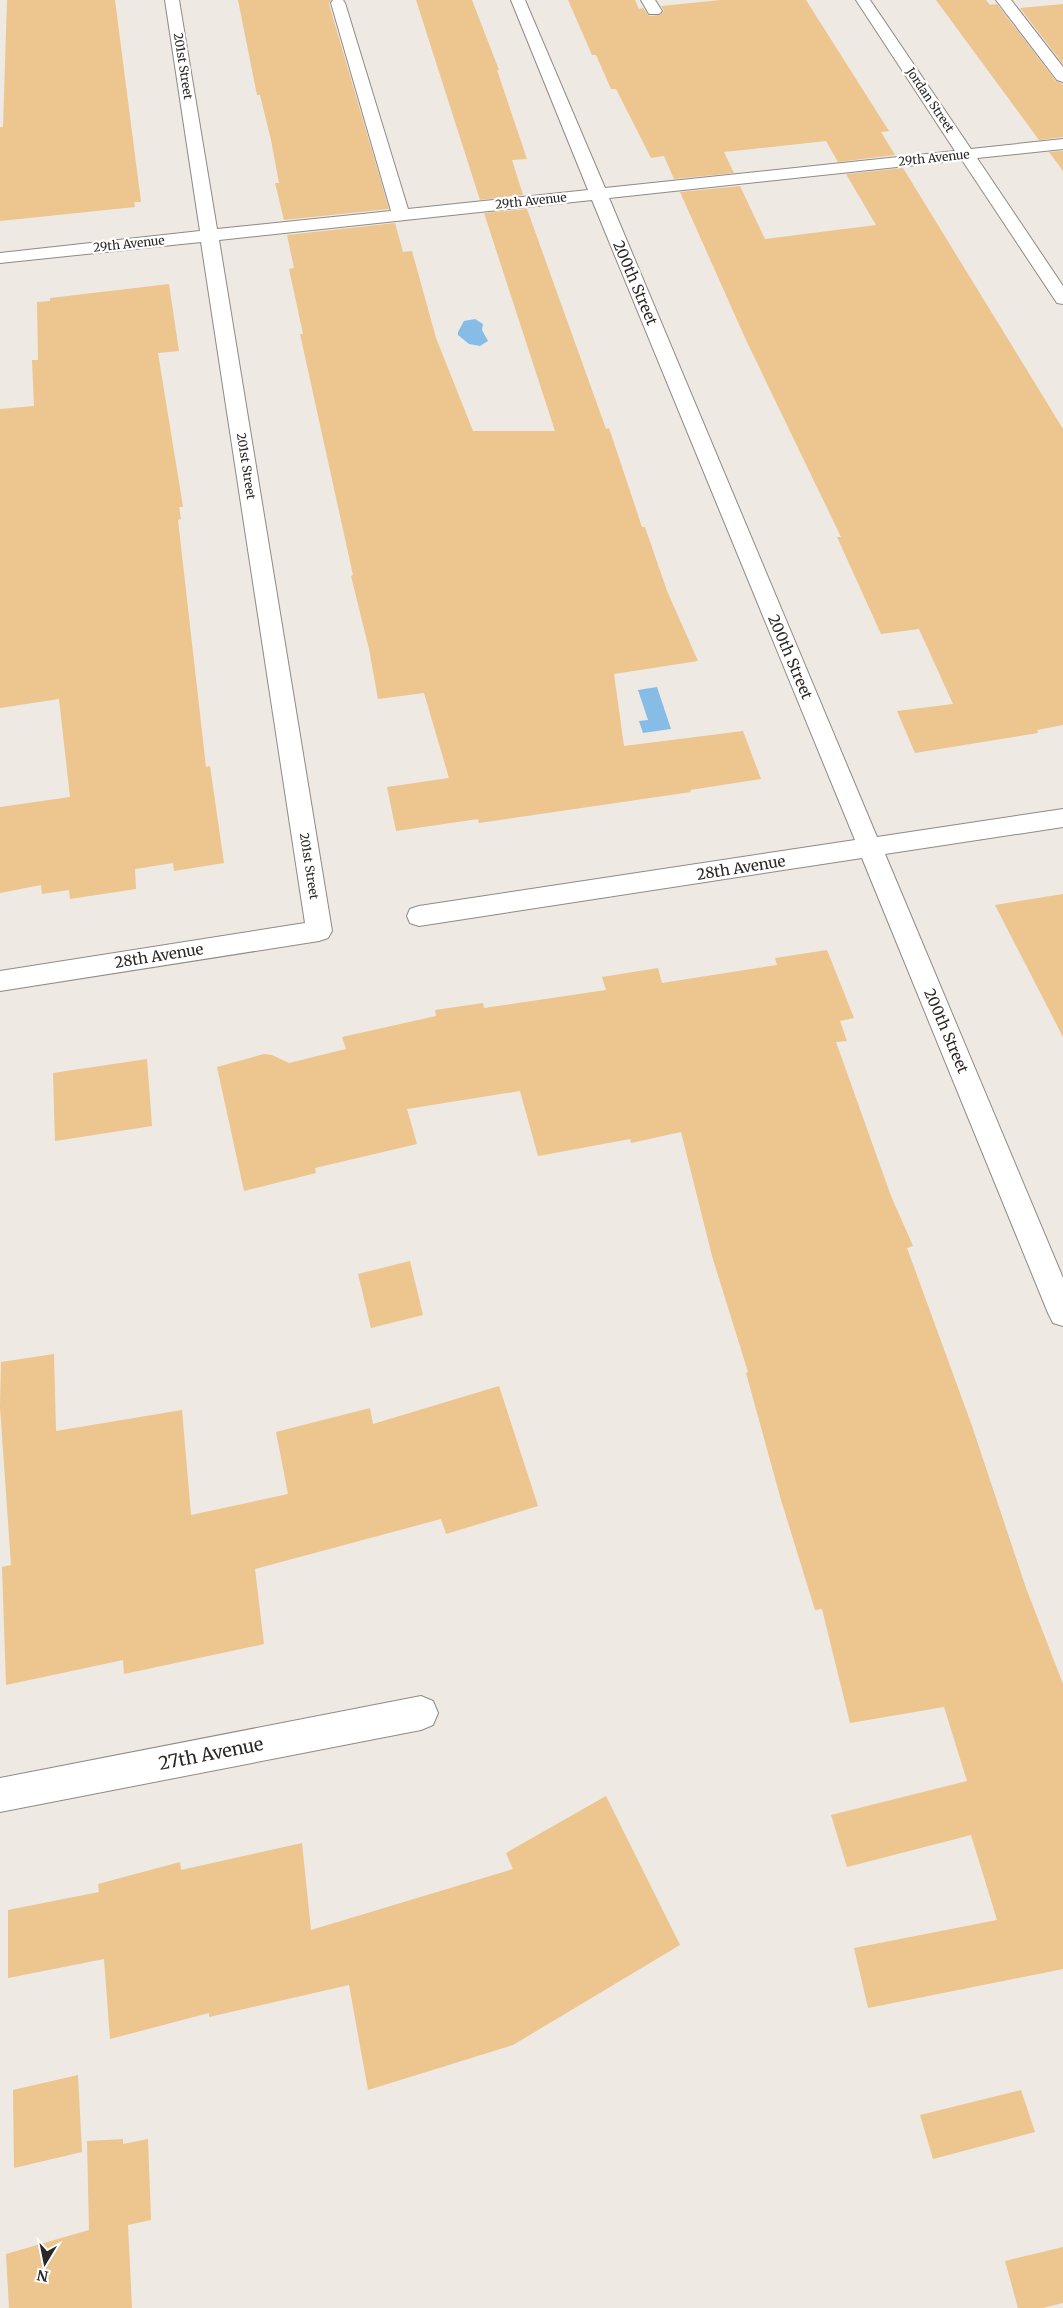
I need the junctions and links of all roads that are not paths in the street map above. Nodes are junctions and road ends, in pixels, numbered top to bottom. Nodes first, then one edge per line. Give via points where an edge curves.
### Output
1 (172, 0) edge
2 (518, 0) edge
3 (863, 0) edge
4 (1003, 0) edge
5 (338, 3) dead end
6 (1063, 77) edge
7 (1063, 144) edge
8 (966, 155) junction
9 (598, 194) junction
10 (401, 215) junction
11 (211, 235) junction
12 (0, 258) edge
13 (1063, 299) edge
14 (1063, 818) edge
15 (870, 848) junction
16 (419, 916) dead end
17 (319, 932) joint
18 (0, 981) edge
19 (1063, 1313) edge
20 (421, 1713) dead end
21 (0, 1795) edge

1 - 11 street, 201st Street
2 - 9 street, 200th Street
3 - 8 street, Jordan Street
4 - 6 street
5 - 10 street
7 - 8 street, 29th Avenue
8 - 9 street, 29th Avenue
8 - 13 street, Jordan Street
9 - 10 street, 29th Avenue
9 - 15 street, 200th Street
10 - 11 street, 29th Avenue
11 - 12 street, 29th Avenue
11 - 17 street, 201st Street
14 - 15 street, 28th Avenue
15 - 16 street, 28th Avenue
15 - 19 street, 200th Street
17 - 18 street, 28th Avenue
20 - 21 street, 27th Avenue

